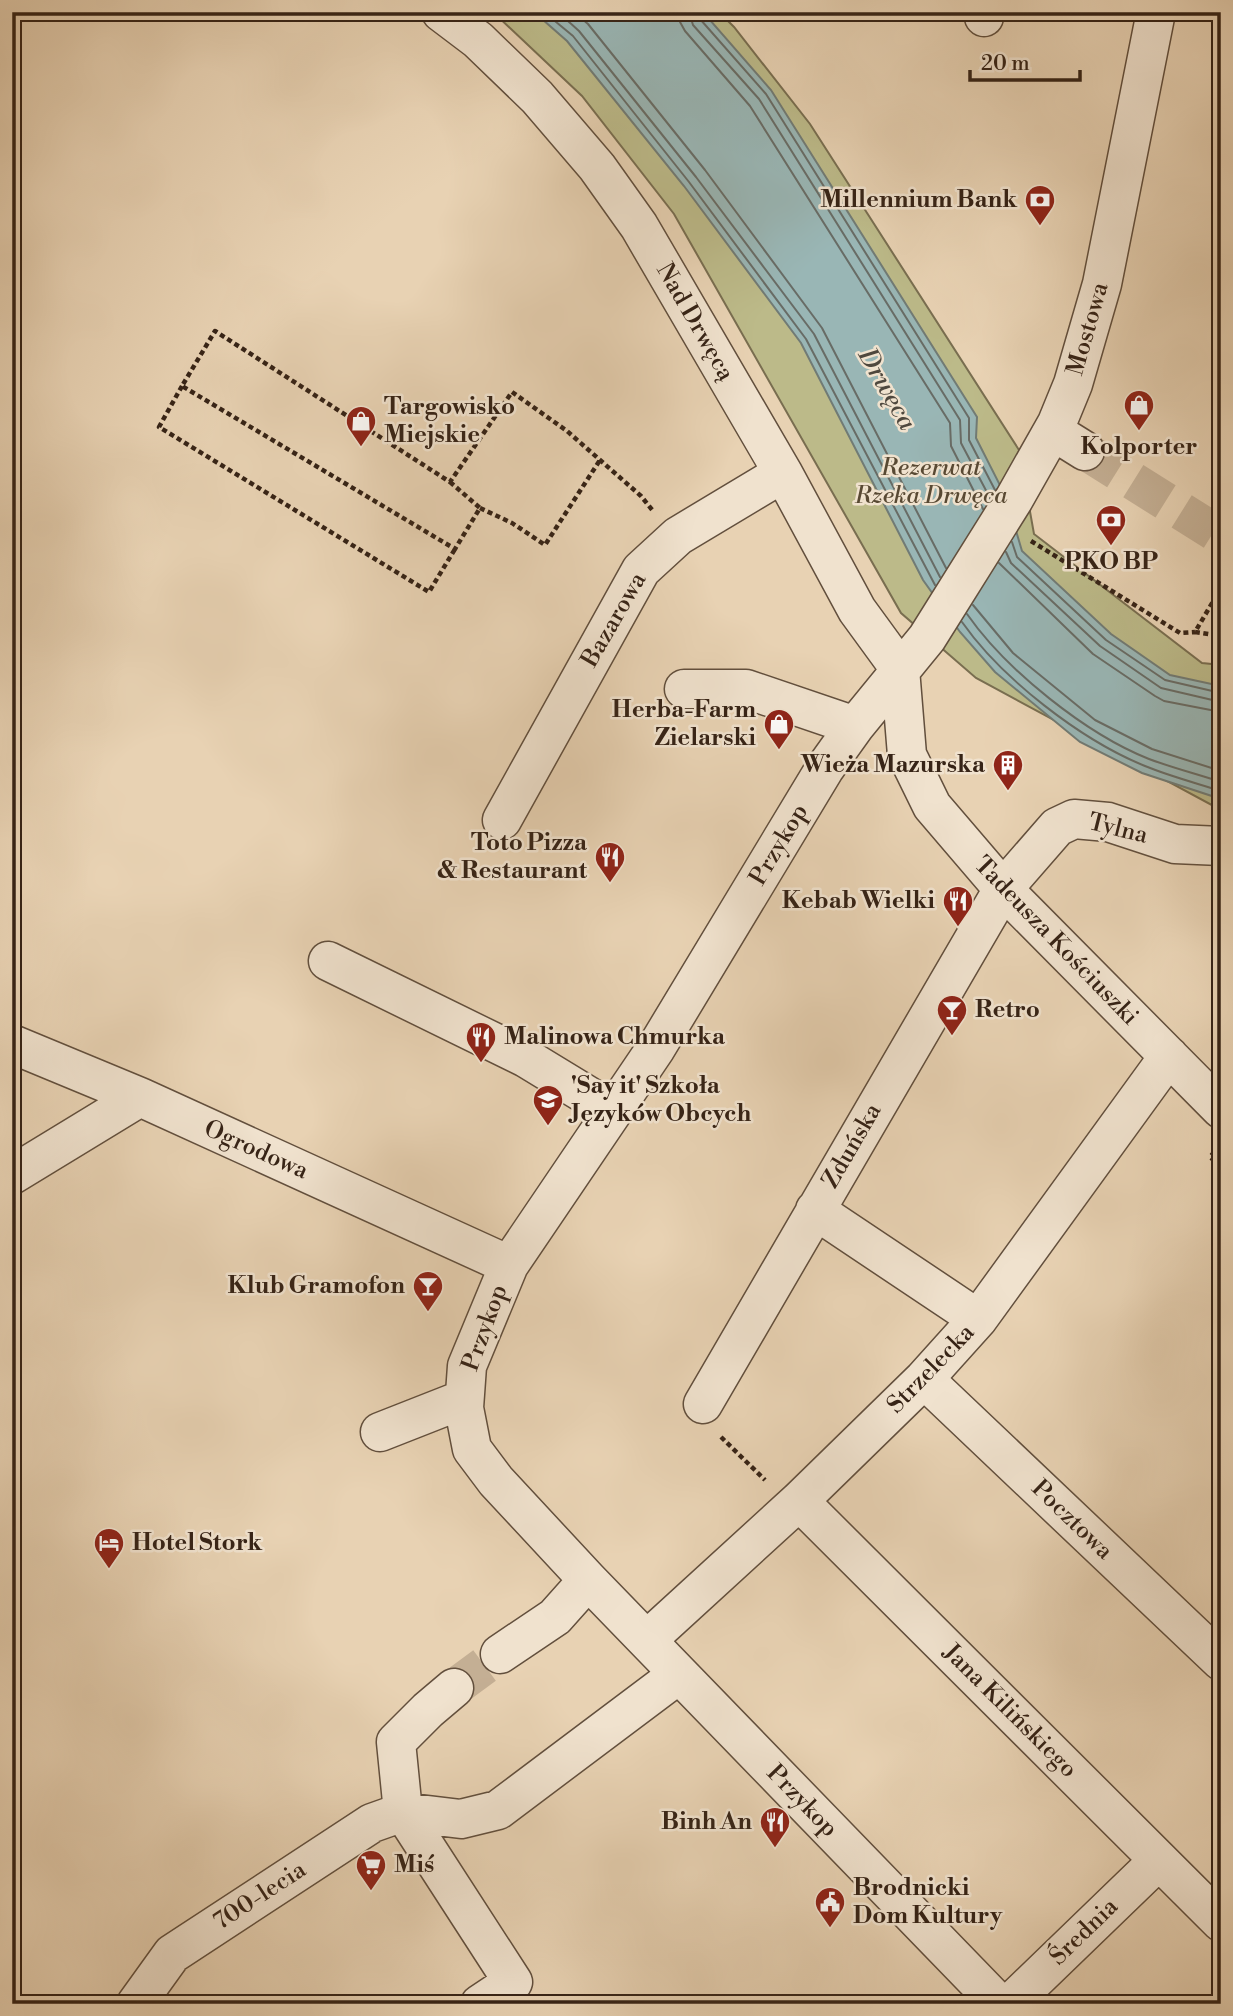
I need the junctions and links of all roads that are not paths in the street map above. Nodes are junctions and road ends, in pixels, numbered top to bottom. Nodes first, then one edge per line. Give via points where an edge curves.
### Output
1 (441, 12) edge
2 (1156, 12) edge
3 (1052, 431) junction
4 (1085, 452) tunnel mouth
5 (783, 473) junction
6 (941, 614) joint
7 (900, 669) junction
8 (684, 689) dead end
9 (849, 734) junction
10 (909, 759) junction
11 (502, 820) dead end
12 (1221, 846) edge
13 (1003, 889) junction
14 (328, 961) dead end
15 (12, 1044) edge
16 (1169, 1056) junction
17 (141, 1097) junction
18 (1221, 1109) edge
19 (614, 1111) junction
20 (12, 1175) edge
21 (815, 1210) junction
22 (509, 1265) junction
23 (978, 1319) junction
24 (924, 1379) junction
25 (464, 1399) junction
26 (703, 1404) road end
27 (380, 1432) dead end
28 (799, 1501) junction
29 (588, 1580) junction
30 (647, 1640) junction
31 (500, 1654) tunnel mouth
32 (1221, 1661) edge
33 (679, 1674) junction
34 (454, 1688) tunnel mouth
35 (404, 1812) junction
36 (1158, 1861) junction
37 (1221, 1922) edge
38 (136, 2004) edge
39 (480, 2004) edge
40 (999, 2004) edge
41 (1010, 2004) edge

1 - 5 street, Nad Drwęcą via 478,40 537,97 597,167 639,226
2 - 3 street, Mostowa via 1102,284 1073,384
3 - 4 street
3 - 6 street, Mostowa via 1018,517
5 - 7 street, Nad Drwęcą via 857,610
5 - 11 street, Bazarowa via 674,540 641,570
6 - 7 street, Przykop
7 - 9 street, Przykop
7 - 10 street, Tadeusza Kościuszki
8 - 9 street via 746,689
9 - 10 street via 872,737
9 - 19 street, Przykop
10 - 13 street, Tadeusza Kościuszki via 932,806
12 - 13 street, Tylna via 1175,844 1108,822 1074,819 1057,827
13 - 16 street, Tadeusza Kościuszki
13 - 21 street, Zduńska
14 - 19 street via 526,1058
15 - 17 street
16 - 18 street, Tadeusza Kościuszki
16 - 23 street, Strzelecka
17 - 20 street
17 - 22 street, Ogrodowa
19 - 22 street, Przykop
21 - 23 street
21 - 26 street, Zduńska
22 - 25 street, Przykop via 467,1366
23 - 24 street, Strzelecka
24 - 28 street, Strzelecka
24 - 32 street, Pocztowa
25 - 27 street
25 - 29 street, Przykop via 472,1449
28 - 30 street, Strzelecka
28 - 36 street, Jana Kilińskiego
29 - 30 street, Przykop
29 - 31 street via 555,1617
30 - 33 street, Przykop
33 - 35 street, 700-lecia via 498,1810 461,1819
33 - 40 street, Przykop
34 - 35 street via 396,1742
35 - 38 street, 700-lecia via 372,1823 172,1954
35 - 39 street via 513,1982
36 - 37 street, Jana Kilińskiego
36 - 41 street, Średnia

